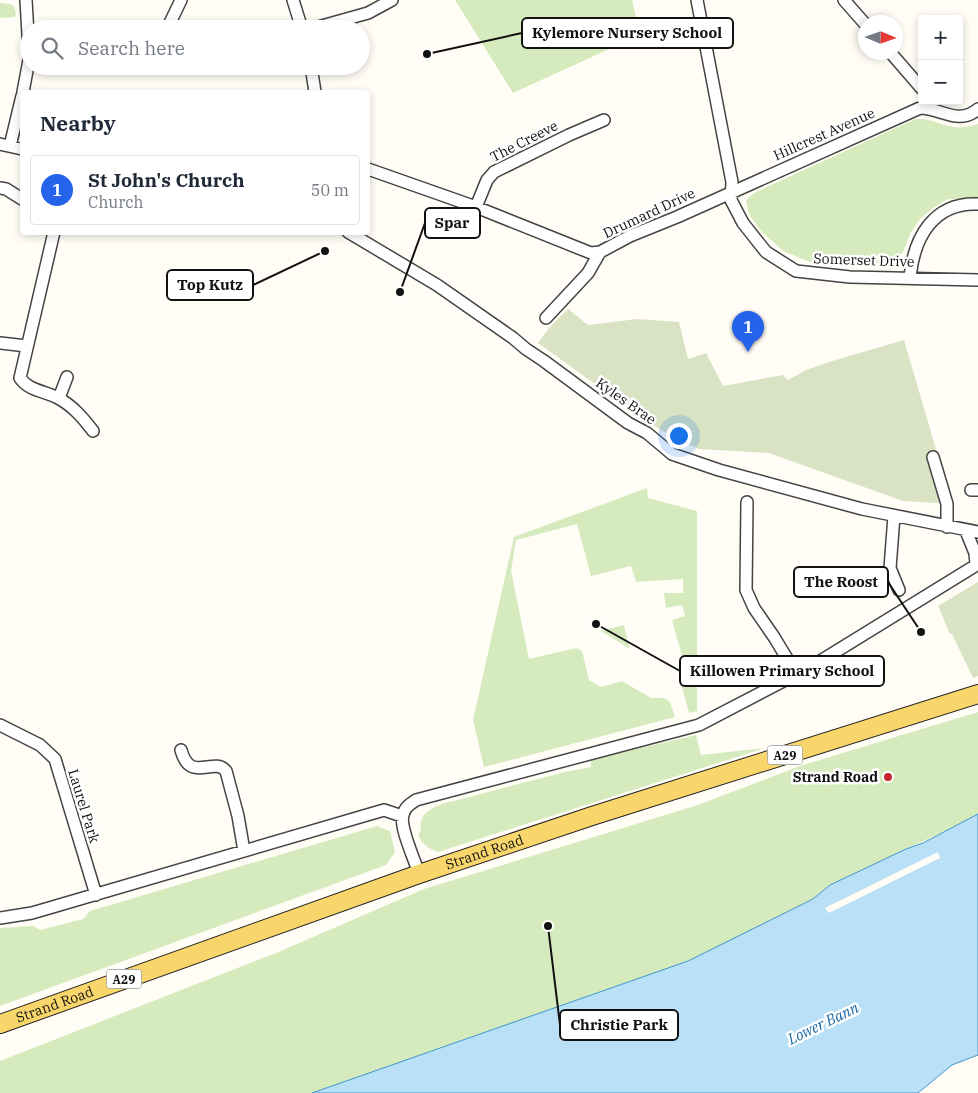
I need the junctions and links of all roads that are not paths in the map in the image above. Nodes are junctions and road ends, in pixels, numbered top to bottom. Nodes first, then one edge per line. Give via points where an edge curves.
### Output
1 (26, 0) edge
2 (181, 0) edge
3 (293, 0) edge
4 (392, 0) edge
5 (697, 0) edge
6 (844, 0) edge
7 (858, 16) edge
8 (27, 20) edge
9 (171, 20) edge
10 (299, 20) edge
11 (343, 20) edge
12 (897, 60) edge
13 (26, 75) edge
14 (312, 75) edge
15 (918, 84) edge
16 (24, 90) edge
17 (315, 90) edge
18 (20, 102) edge
19 (929, 105) edge
20 (978, 109) edge
21 (604, 120) dead end
22 (5, 145) edge
23 (20, 149) edge
24 (370, 170) edge
25 (0, 188) edge
26 (732, 191) junction
27 (20, 199) edge
28 (978, 204) edge
29 (476, 207) junction
30 (53, 235) edge
31 (353, 235) edge
32 (600, 252) junction
33 (910, 277) junction
34 (978, 280) edge
35 (546, 318) dead end
36 (0, 343) edge
37 (27, 346) junction
38 (67, 377) dead end
39 (58, 398) junction
40 (93, 431) dead end
41 (933, 457) dead end
42 (747, 502) dead end
43 (894, 516) junction
44 (947, 527) junction
45 (966, 531) junction
46 (978, 532) edge
47 (977, 565) edge
48 (899, 590) dead end
49 (797, 675) junction
50 (978, 694) edge
51 (0, 725) edge
52 (181, 750) dead end
53 (402, 816) junction
54 (244, 851) junction
55 (419, 874) junction
56 (96, 896) junction
57 (0, 918) edge
58 (0, 1024) edge

1 - 8 street
2 - 9 street
3 - 10 street
4 - 11 street via 368,13
5 - 26 street
6 - 7 street
12 - 15 street
13 - 16 street
14 - 17 street
18 - 22 street
19 - 20 street via 960,118
19 - 26 street, Hillcrest Avenue
21 - 29 street, The Creeve via 494,172 487,180
22 - 23 street
24 - 29 street, Drumard Drive
25 - 27 street
26 - 32 street, Drumard Drive
26 - 33 street, Somerset Drive via 732,200 743,223 766,252 796,271 850,278
28 - 33 street via 951,208 936,217 919,238
29 - 32 street, Drumard Drive via 591,252
30 - 37 street
31 - 43 street, Kyles Brae via 436,285 672,454 719,470
32 - 35 street via 588,274
33 - 34 street, Somerset Drive
36 - 37 street
37 - 39 street via 20,378 25,385
38 - 39 street
39 - 40 street via 80,414
41 - 44 street via 947,504
42 - 49 street via 746,590
43 - 44 street, Kyles Brae
43 - 48 street via 890,568
44 - 45 street, Kyles Brae
45 - 46 street, Kyles Brae
45 - 47 street
47 - 49 street
49 - 53 street via 700,725 416,800 408,805
50 - 55 main road, Strand Road / A29
51 - 56 street, Laurel Park via 40,745 54,759
52 - 54 street via 183,758 195,768 219,766 226,771
53 - 54 street via 384,810
53 - 55 street
54 - 56 street
55 - 58 main road, Strand Road / A29
56 - 57 street via 32,914

